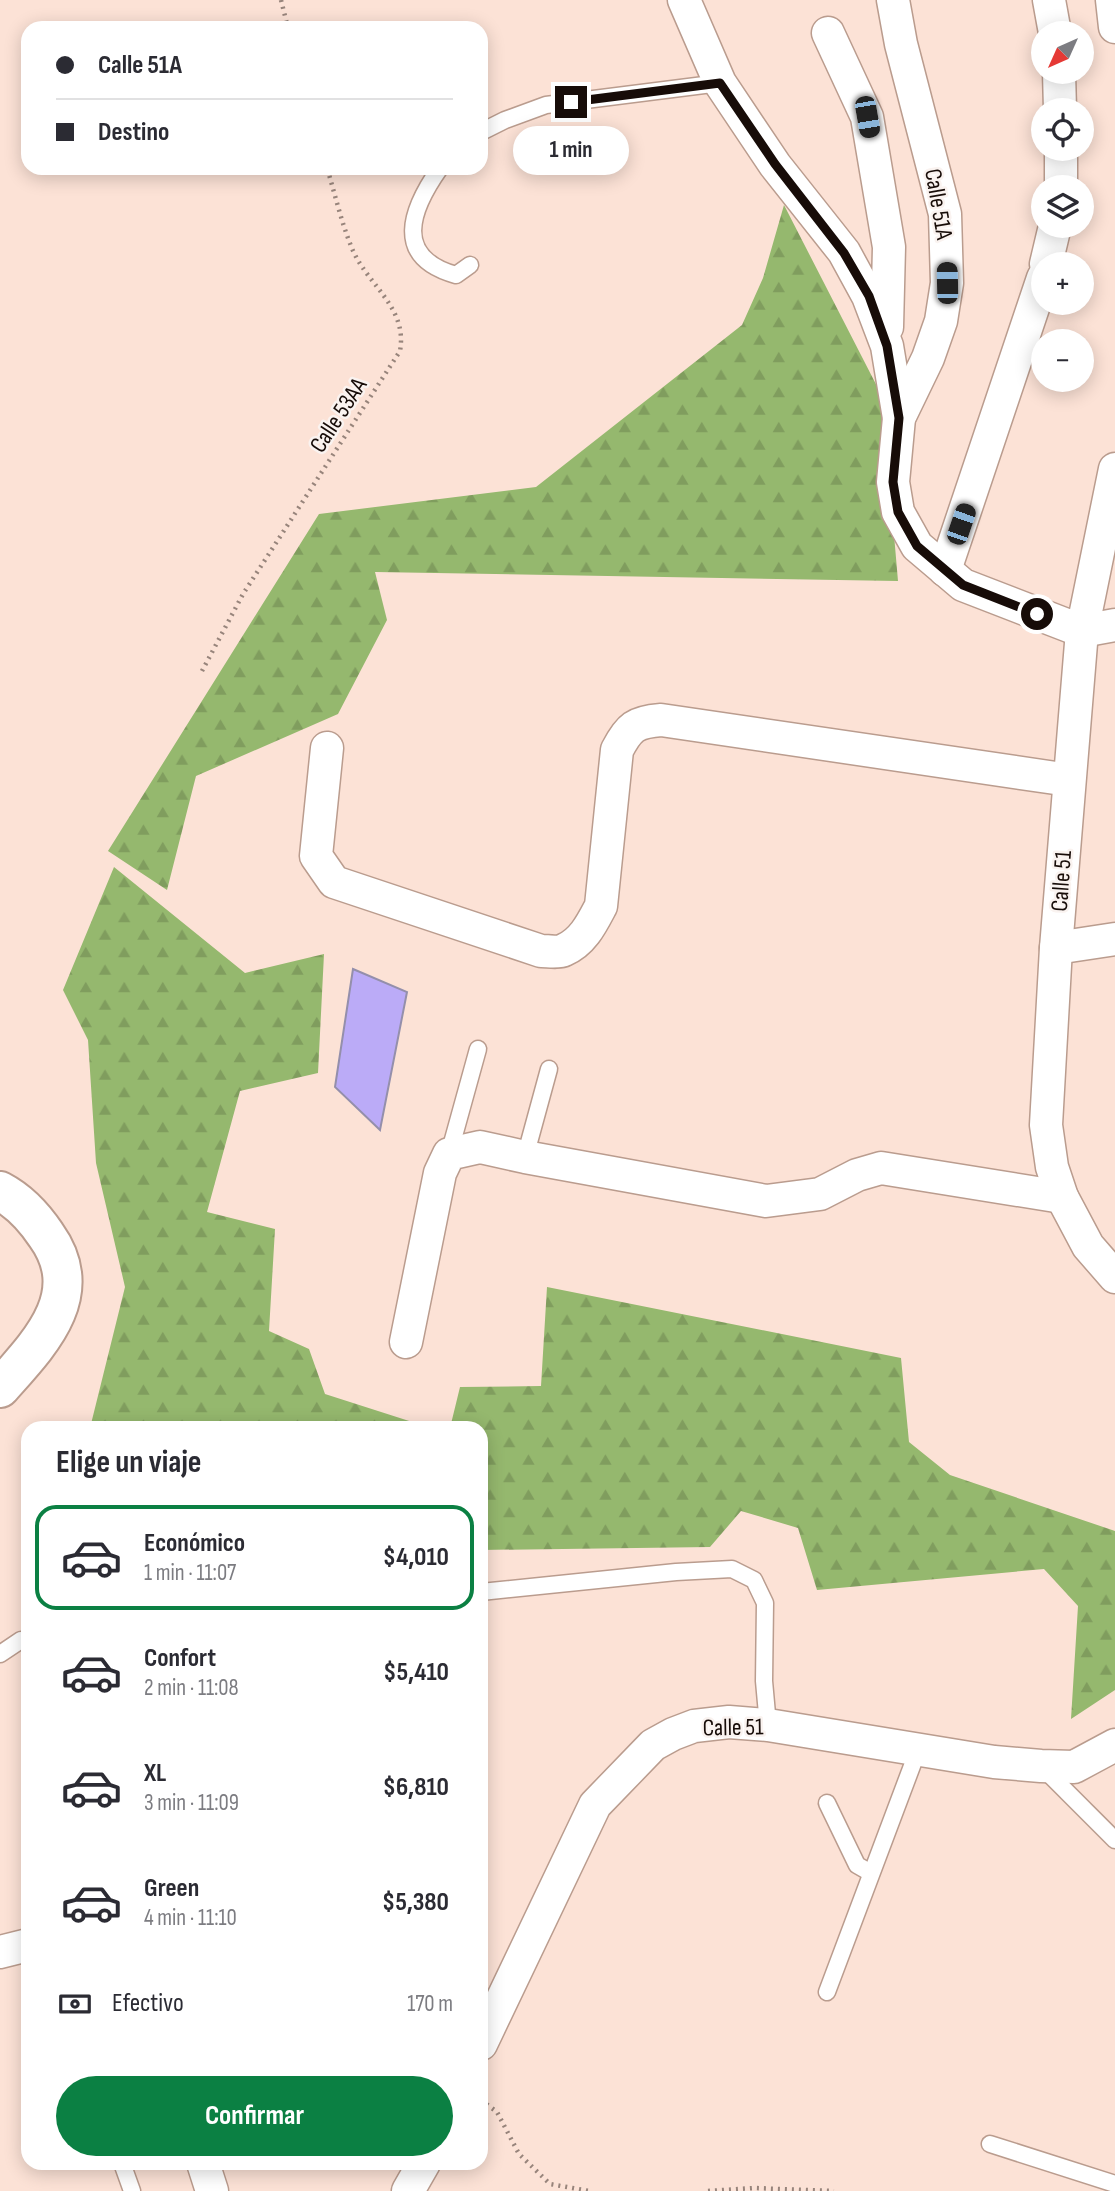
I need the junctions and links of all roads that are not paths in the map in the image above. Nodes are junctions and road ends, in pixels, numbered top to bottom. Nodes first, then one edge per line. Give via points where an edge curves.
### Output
1 (684, 0) edge
2 (893, 0) edge
3 (1049, 0) edge
4 (1112, 0) edge
5 (1053, 21) edge
6 (1115, 27) edge
7 (828, 33) dead end
8 (720, 83) junction
9 (488, 128) edge
10 (435, 175) edge
11 (470, 265) dead end
12 (1031, 315) edge
13 (887, 346) junction
14 (899, 418) junction
15 (1115, 469) edge
16 (945, 570) junction
17 (1115, 625) edge
18 (1082, 631) junction
19 (327, 748) dead end
20 (1069, 780) junction
21 (1115, 939) edge
22 (1056, 948) junction
23 (478, 1049) dead end
24 (549, 1069) dead end
25 (449, 1154) junction
26 (525, 1157) junction
27 (0, 1191) edge
28 (1062, 1197) junction
29 (1115, 1277) edge
30 (407, 1342) dead end
31 (0, 1388) edge
32 (488, 1591) edge
33 (21, 1640) edge
34 (0, 1654) edge
35 (768, 1725) junction
36 (1115, 1745) edge
37 (918, 1750) junction
38 (1041, 1766) junction
39 (827, 1803) dead end
40 (1115, 1840) edge
41 (871, 1873) junction
42 (21, 1947) edge
43 (0, 1952) edge
44 (827, 1992) dead end
45 (488, 2029) edge
46 (990, 2144) dead end
47 (124, 2170) edge
48 (206, 2170) edge
49 (420, 2170) edge
50 (1115, 2184) edge
51 (132, 2191) edge
52 (212, 2191) edge
53 (408, 2191) edge

1 - 8 street
2 - 14 street, Calle 51A via 945,214 947,272 941,321
3 - 5 street
4 - 6 street
7 - 13 street via 867,117 889,247
8 - 9 lane via 546,105
8 - 13 street via 844,253 869,296
10 - 11 lane via 412,223 415,243 438,270 456,275
12 - 16 street
13 - 14 street
14 - 16 street, Calle 51A via 893,482 898,512 917,546
15 - 18 street, Calle 51
16 - 18 street, Calle 51A via 963,585
17 - 18 street
18 - 20 street, Calle 51
19 - 20 street via 316,856 334,882 541,951 563,951 577,942 601,906 617,750 626,734 641,722 661,720
20 - 22 street, Calle 51
21 - 22 street
22 - 28 street, Calle 51 via 1046,1125
23 - 25 lane
24 - 26 lane
25 - 26 street via 480,1147
25 - 30 street via 440,1173
26 - 28 street via 766,1200 820,1194 881,1168
27 - 31 street via 24,1208 51,1242 60,1262 63,1287 50,1327
28 - 29 street, Calle 51 via 1088,1246
32 - 35 lane via 732,1569 754,1580 765,1603
33 - 34 lane
35 - 37 street, Calle 51
35 - 45 street, Calle 51 via 729,1722 694,1726 653,1745 616,1781 595,1805
36 - 38 street, Calle 51 via 1074,1767
37 - 38 street, Calle 51
37 - 41 lane
38 - 40 lane
39 - 41 lane via 857,1865
41 - 44 lane
42 - 43 street
46 - 50 lane
47 - 51 lane
48 - 52 street
49 - 53 street

